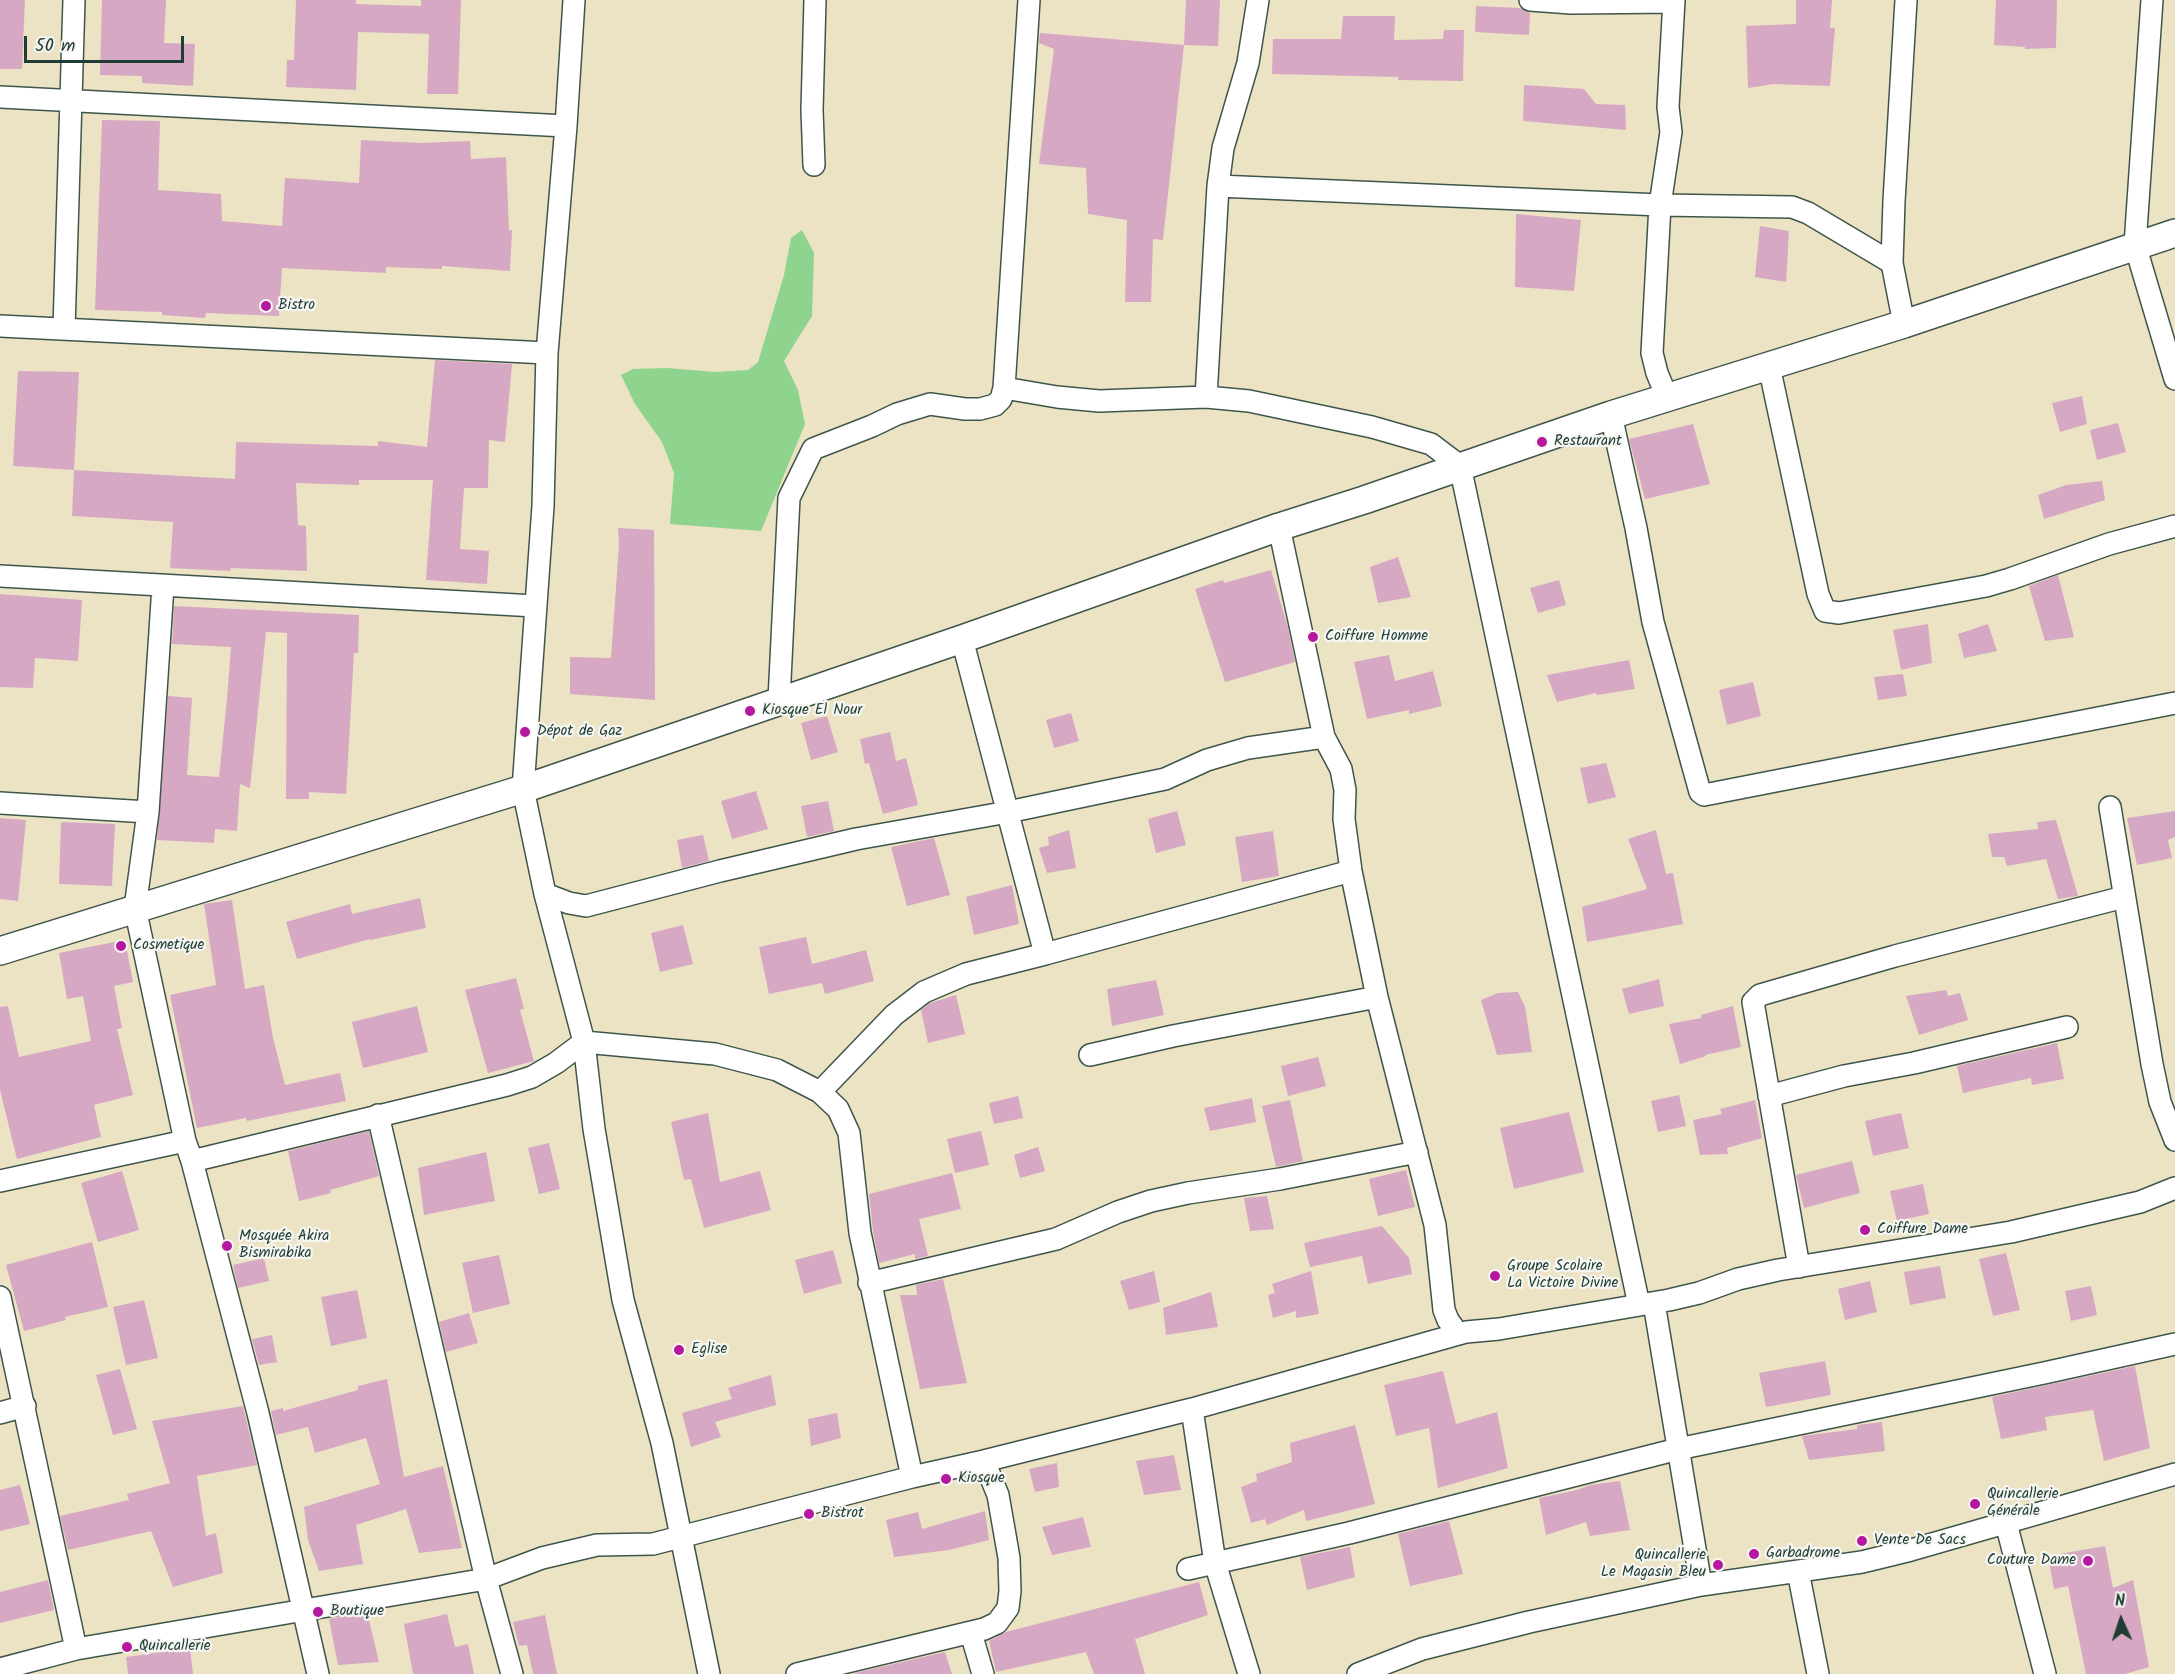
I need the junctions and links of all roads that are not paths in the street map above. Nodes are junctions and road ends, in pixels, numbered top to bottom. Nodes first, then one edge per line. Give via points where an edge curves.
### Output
1 (74, 0) edge
2 (574, 0) edge
3 (815, 0) edge
4 (1029, 0) edge
5 (1258, 0) edge
6 (1530, 0) edge
7 (1906, 0) edge
8 (2152, 0) edge
9 (1674, 1) edge
10 (0, 97) edge
11 (71, 100) junction
12 (566, 126) junction
13 (814, 165) dead end
14 (1218, 186) junction
15 (1660, 205) junction
16 (2175, 233) edge
17 (2135, 245) junction
18 (1892, 263) junction
19 (1905, 324) junction
20 (0, 326) edge
21 (64, 329) junction
22 (547, 352) junction
23 (2172, 358) edge
24 (1769, 366) junction
25 (2175, 379) edge
26 (1004, 388) junction
27 (1206, 397) junction
28 (1667, 397) junction
29 (1611, 415) junction
30 (1460, 466) junction
31 (2175, 526) edge
32 (1279, 527) junction
33 (0, 576) edge
34 (163, 586) junction
35 (535, 606) junction
36 (962, 639) junction
37 (779, 700) junction
38 (2175, 704) edge
39 (1324, 737) junction
40 (523, 789) junction
41 (0, 803) edge
42 (2110, 807) dead end
43 (147, 812) junction
44 (1008, 812) junction
45 (1351, 871) junction
46 (545, 894) junction
47 (2124, 897) junction
48 (135, 908) junction
49 (0, 951) edge
50 (1045, 954) junction
51 (1377, 997) junction
52 (2067, 1027) dead end
53 (584, 1042) junction
54 (1090, 1055) dead end
55 (820, 1092) junction
56 (1769, 1096) junction
57 (378, 1115) junction
58 (2175, 1140) edge
59 (185, 1141) junction
60 (1417, 1152) junction
61 (192, 1161) junction
62 (0, 1181) edge
63 (2175, 1188) edge
64 (1799, 1267) junction
65 (869, 1283) junction
66 (0, 1297) edge
67 (1647, 1304) junction
68 (1458, 1334) junction
69 (2175, 1344) edge
70 (25, 1406) junction
71 (1192, 1409) junction
72 (0, 1413) edge
73 (1678, 1449) junction
74 (984, 1461) junction
75 (2175, 1474) edge
76 (912, 1477) junction
77 (2006, 1523) junction
78 (682, 1535) junction
79 (1215, 1563) junction
80 (1188, 1569) dead end
81 (1798, 1570) junction
82 (486, 1579) junction
83 (1701, 1585) junction
84 (303, 1609) junction
85 (971, 1633) junction
86 (76, 1649) junction
87 (0, 1669) edge
88 (318, 1674) edge
89 (512, 1674) edge
90 (710, 1674) edge
91 (798, 1674) edge
92 (982, 1674) edge
93 (1249, 1674) edge
94 (1358, 1674) edge
95 (1818, 1674) edge
96 (2046, 1674) edge

1 - 11 street
2 - 12 street
3 - 13 street
4 - 26 street
5 - 14 street via 1248,63 1223,148
6 - 9 street
7 - 18 street
8 - 17 street
9 - 15 street via 1668,107 1671,132
10 - 11 street
11 - 12 street
11 - 21 street
12 - 22 street
14 - 15 street
14 - 27 street
15 - 18 street via 1792,207
15 - 28 street via 1652,353
16 - 17 street
17 - 19 street
17 - 23 street
18 - 19 street
19 - 24 street
20 - 21 street
21 - 22 street
22 - 35 street via 543,506
23 - 25 street
24 - 28 street
24 - 31 street via 1818,594 1825,611 1839,613 1986,586
26 - 27 street via 1099,401
26 - 37 street via 995,405 964,409 930,404 813,449 789,498
27 - 30 street via 1249,400 1372,427 1431,444
28 - 29 street
29 - 30 street
29 - 38 street via 1653,622 1704,795
30 - 32 street
30 - 67 street
32 - 36 street
32 - 39 street
33 - 34 street
34 - 35 street
34 - 43 street
35 - 40 street
36 - 37 street
36 - 44 street
37 - 40 street
39 - 44 street via 1248,748 1207,760 1165,779
39 - 45 street via 1341,770
40 - 46 street
40 - 48 street
41 - 43 street
42 - 47 street
43 - 48 street
44 - 46 street via 825,846 586,906
44 - 50 street
45 - 50 street
45 - 51 street
46 - 53 street
47 - 56 street via 1760,995 1753,1002
47 - 58 street via 2152,1064 2160,1102
48 - 49 street
48 - 59 street
50 - 55 street via 966,974 924,992 894,1015
51 - 54 street
51 - 60 street
52 - 56 street
53 - 55 street via 715,1054 777,1070
53 - 57 street via 532,1077 481,1093
53 - 78 street via 623,1300 662,1443
55 - 65 street via 838,1109 849,1133
56 - 64 street
57 - 61 street
57 - 82 street
59 - 61 street
59 - 62 street
60 - 65 street via 1151,1201 1056,1239
60 - 68 street via 1435,1225 1444,1310
61 - 84 street via 258,1413
63 - 64 street via 2140,1202 2011,1232
64 - 67 street
65 - 76 street
66 - 70 street
67 - 68 street
67 - 73 street
68 - 71 street
69 - 73 street
70 - 72 street
70 - 86 street
71 - 74 street
71 - 79 street
73 - 79 street
73 - 83 street
74 - 76 street
74 - 85 street via 998,1496 1009,1558 1010,1591 1008,1608 997,1623
75 - 77 street
76 - 78 street
77 - 81 street via 1862,1562
77 - 96 street
78 - 82 street via 653,1544 597,1545 567,1551
78 - 90 street
79 - 80 street
79 - 93 street
81 - 83 street
81 - 95 street
82 - 84 street
82 - 89 street
83 - 94 street via 1441,1643
84 - 86 street
84 - 88 street
85 - 91 street
85 - 92 street
86 - 87 street

